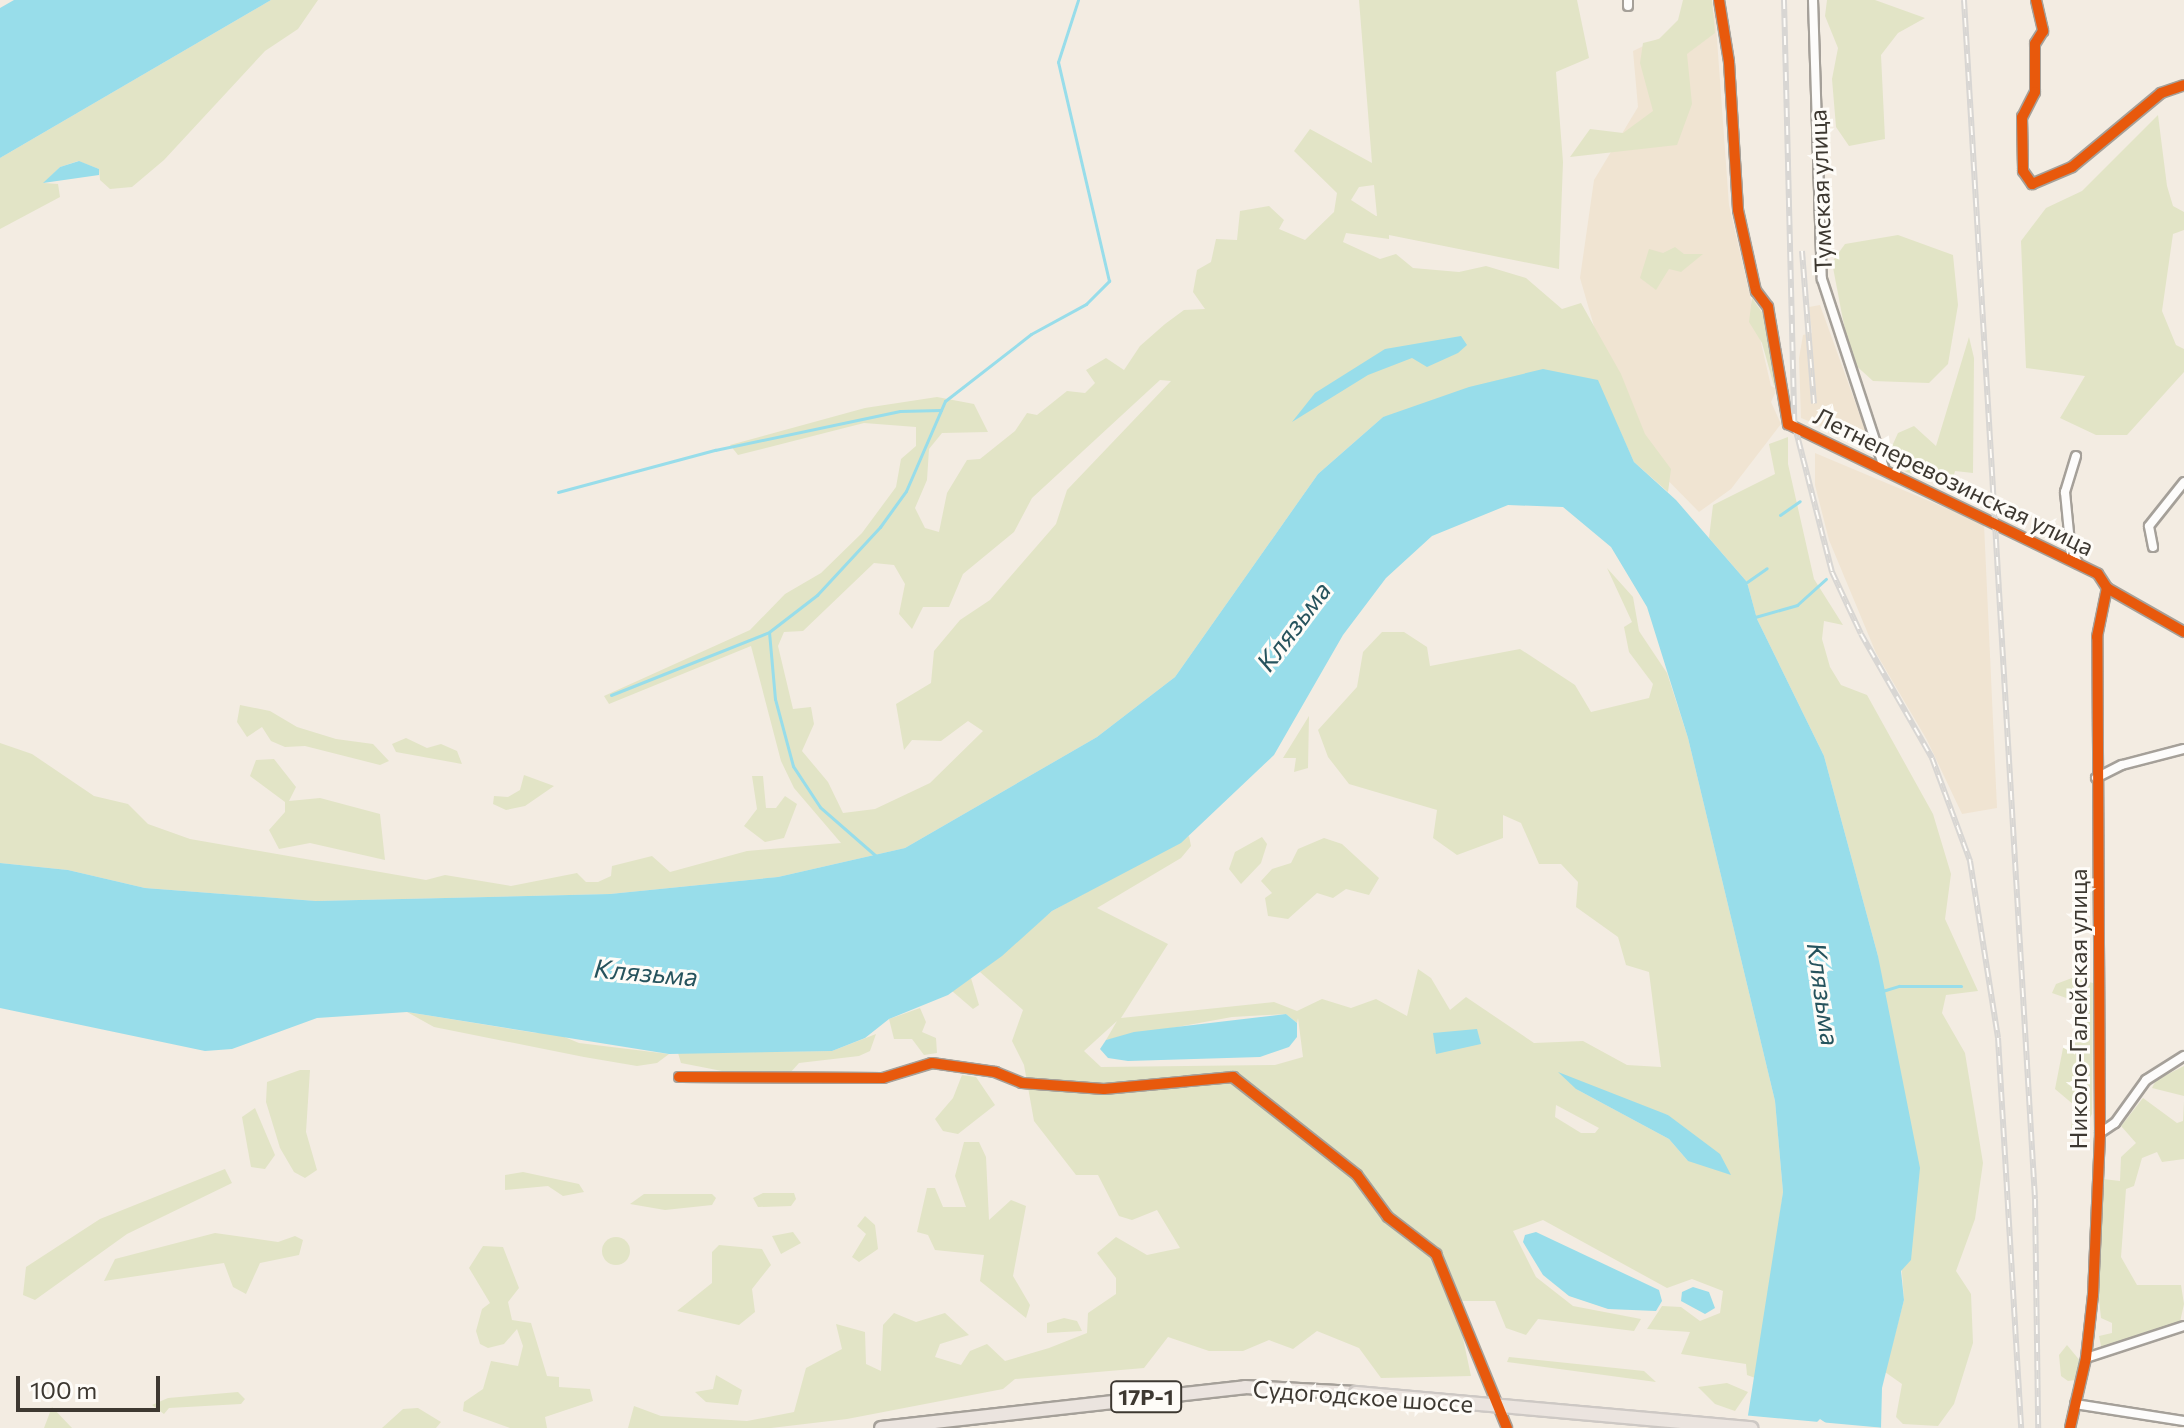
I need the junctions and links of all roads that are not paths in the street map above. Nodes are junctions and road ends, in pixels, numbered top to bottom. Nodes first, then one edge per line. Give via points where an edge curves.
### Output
1 (1719, 0) edge
2 (1813, 0) edge
3 (2036, 0) edge
4 (2184, 85) edge
5 (2076, 456) dead end
6 (1884, 468) junction
7 (2184, 482) edge
8 (2153, 547) dead end
9 (2078, 565) junction
10 (2107, 588) junction
11 (2184, 632) edge
12 (2184, 749) edge
13 (2096, 778) junction
14 (2184, 1056) edge
15 (679, 1077) dead end
16 (2100, 1133) junction
17 (2184, 1326) edge
18 (2086, 1358) junction
19 (2075, 1404) junction
20 (2184, 1421) edge
21 (938, 1425) edge
22 (881, 1428) edge
23 (1507, 1428) edge
24 (1751, 1428) edge
25 (2070, 1428) edge

1 - 6 street, Летнеперевозинская улица via 1729,62 1738,210 1756,291 1768,307 1786,419
2 - 6 street, Тумская улица via 1822,279
3 - 4 street via 2043,31 2035,44 2035,92 2022,117 2023,171 2032,184 2072,167 2161,93
5 - 9 street via 2065,492 2070,543
6 - 9 street, Летнеперевозинская улица
7 - 8 street via 2149,526
9 - 10 street, Летнеперевозинская улица via 2098,574
10 - 11 street, Летнеперевозинская улица
10 - 13 street, Николо-Галейская улица via 2097,637
12 - 13 street via 2122,765
13 - 16 street, Николо-Галейская улица
14 - 16 street via 2146,1080 2115,1123
15 - 23 street via 883,1078 932,1063 995,1072 1022,1083 1104,1089 1233,1077 1357,1175 1388,1217 1436,1254
16 - 18 street, Николо-Галейская улица
17 - 18 street
18 - 19 street, Николо-Галейская улица
19 - 20 street
19 - 25 street, Николо-Галейская улица
21 - 22 main road, Судогодское шоссе / 17Р-1
21 - 24 main road, Судогодское шоссе / 17Р-1, bridge via 1245,1387

